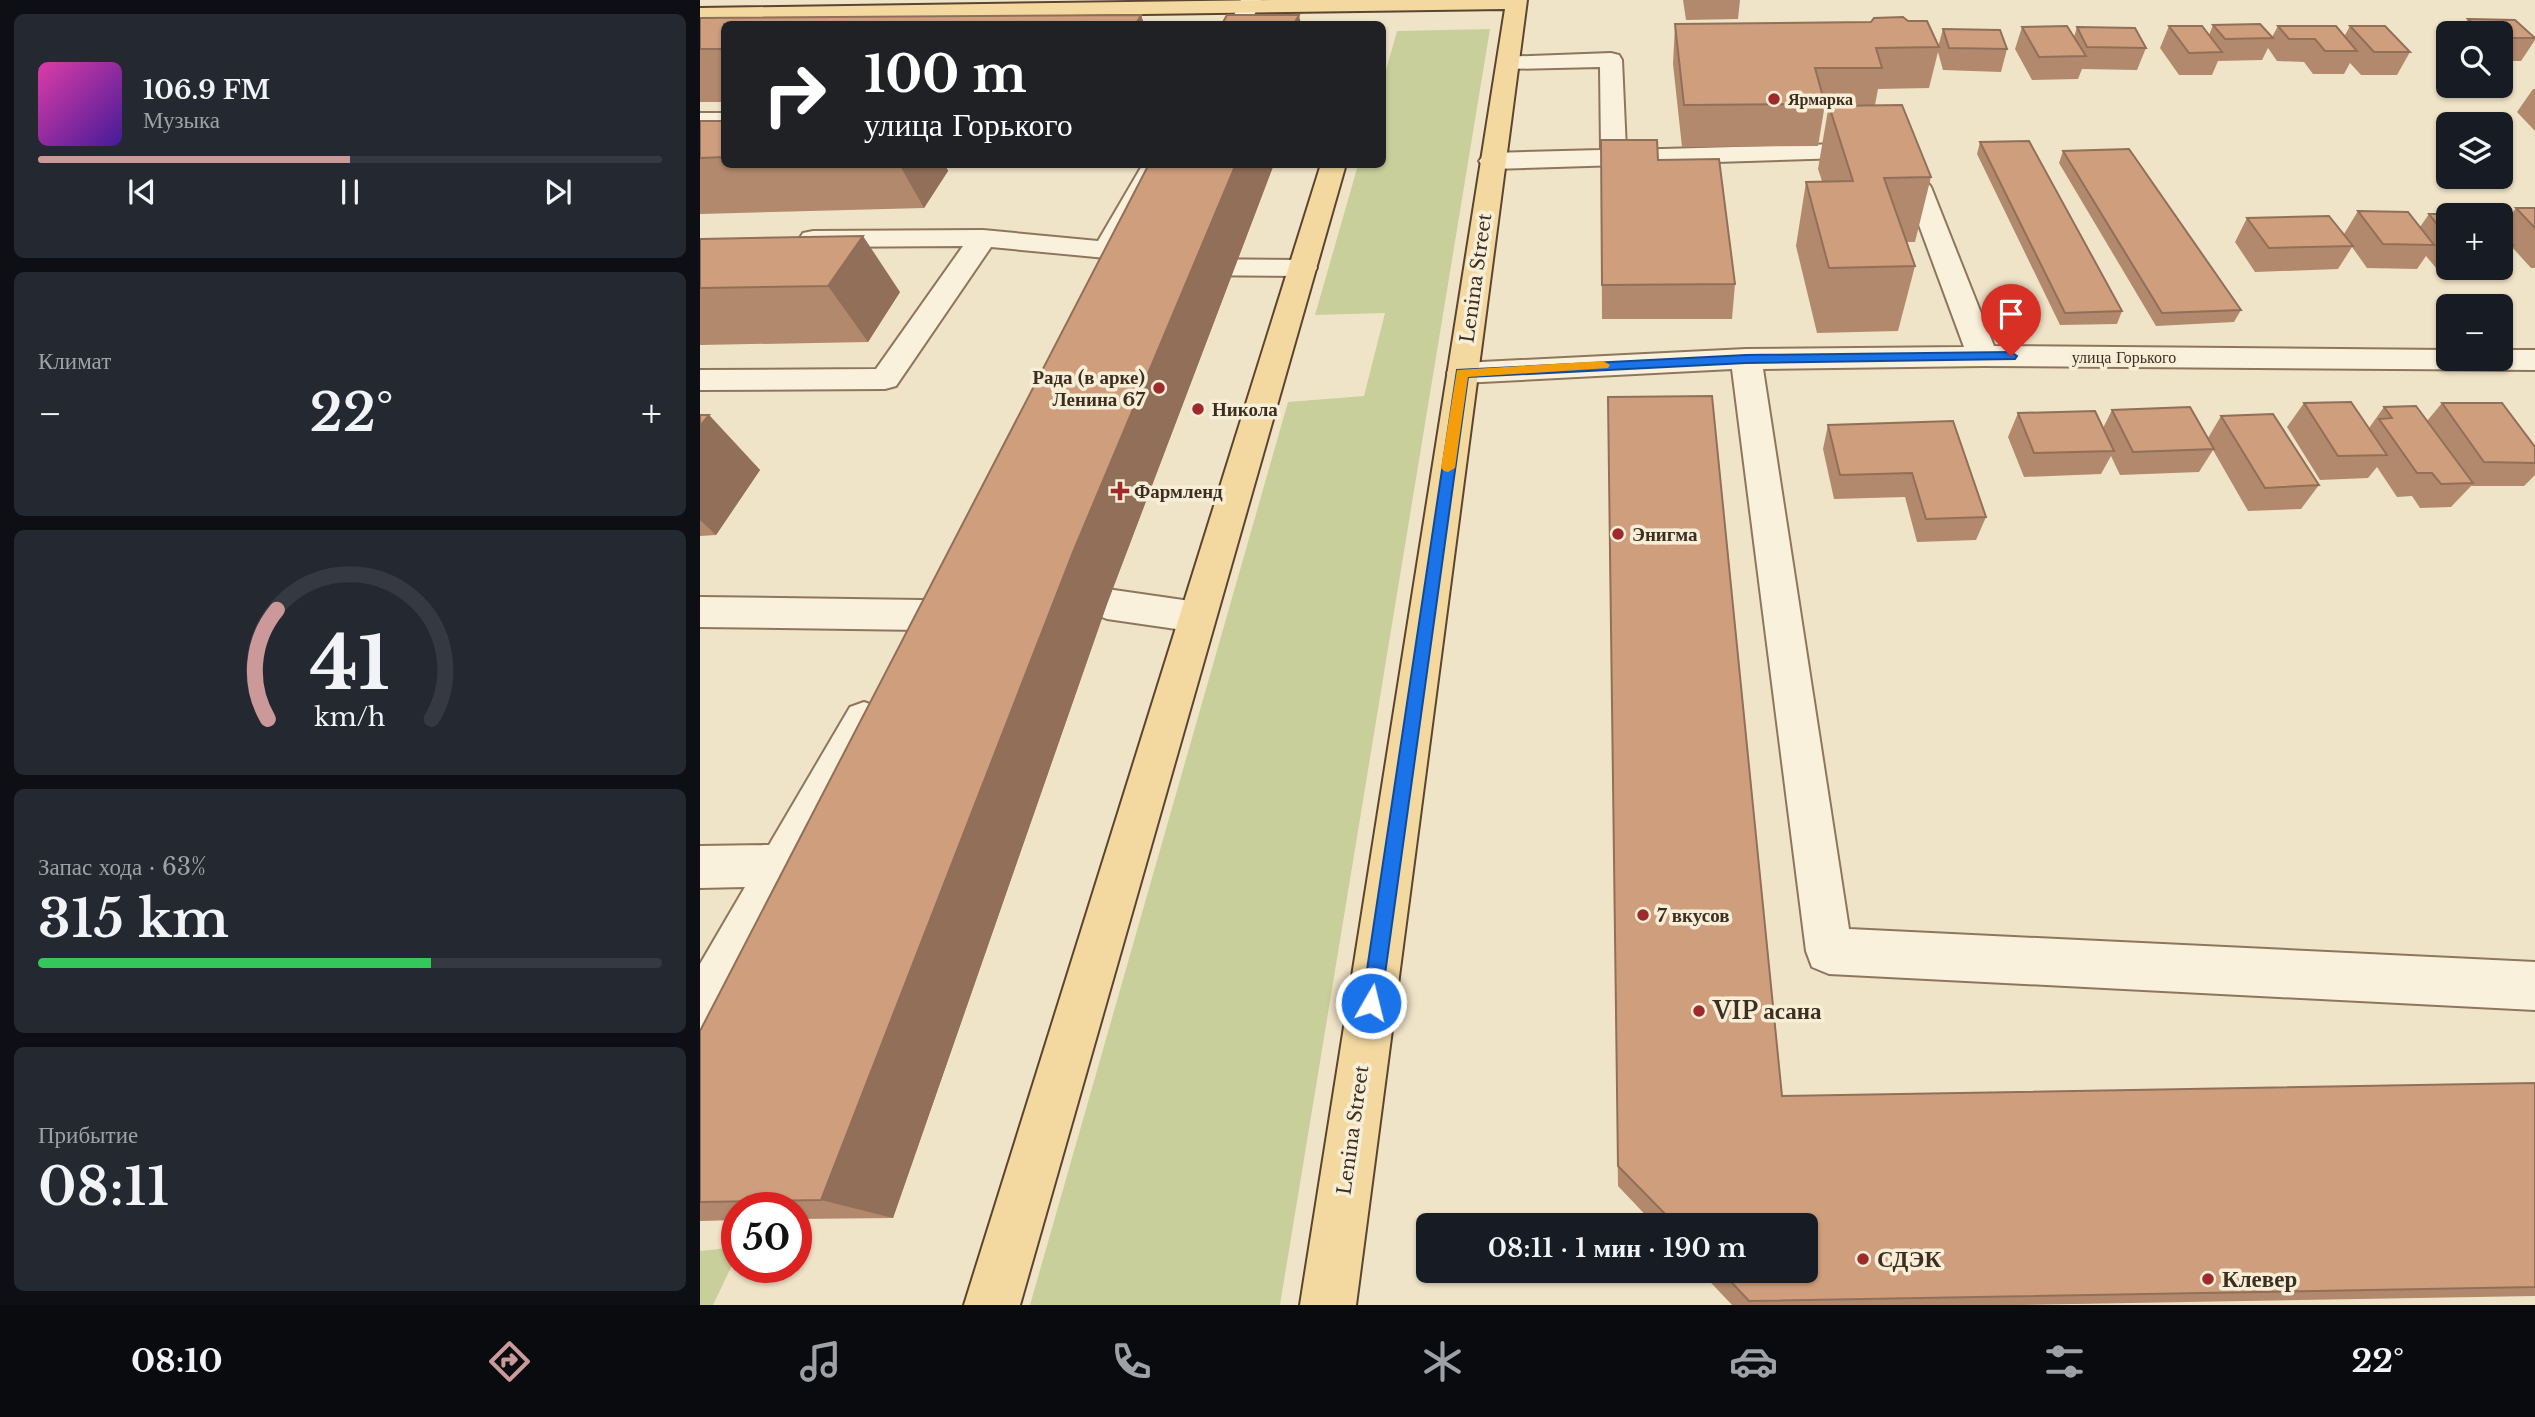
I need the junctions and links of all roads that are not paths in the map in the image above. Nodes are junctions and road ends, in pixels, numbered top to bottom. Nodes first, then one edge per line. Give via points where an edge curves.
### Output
1 (1517, 2) edge
2 (1105, 4) edge
3 (1247, 10) edge
4 (1381, 10) edge
5 (700, 14) edge
6 (758, 19) edge
7 (1508, 62) junction
8 (700, 120) edge
9 (721, 120) edge
10 (1878, 150) edge
11 (1614, 156) junction
12 (1492, 161) junction
13 (1155, 168) edge
14 (1333, 168) edge
15 (1918, 187) edge
16 (983, 237) junction
17 (781, 239) edge
18 (1132, 258) junction
19 (1303, 268) junction
20 (1088, 286) edge
21 (1983, 356) junction
22 (1746, 359) junction
23 (2535, 359) edge
24 (1462, 373) junction
25 (700, 380) edge
26 (940, 579) edge
27 (1107, 604) dead end
28 (990, 605) edge
29 (700, 612) edge
30 (922, 615) junction
31 (1196, 617) junction
32 (902, 651) edge
33 (882, 687) edge
34 (782, 865) junction
35 (700, 867) edge
36 (2535, 986) edge
37 (700, 1010) edge
38 (992, 1305) edge
39 (1328, 1305) edge

1 - 4 main road
1 - 7 main road, Lenina Street
2 - 3 main road
2 - 6 main road
3 - 4 main road
5 - 6 main road
7 - 11 street via 1611,60
7 - 12 main road, Lenina Street
8 - 9 street
10 - 11 street
11 - 12 street
12 - 24 main road, Lenina Street
13 - 18 street
14 - 19 main road
15 - 21 street
16 - 17 street
16 - 18 street
16 - 25 street via 885,379
18 - 19 street via 1161,267
18 - 20 street
19 - 31 main road
21 - 22 street, улица Горького
21 - 23 street, улица Горького
22 - 24 street, улица Горького
22 - 36 street via 1829,951
24 - 39 main road, Lenina Street
26 - 30 street
27 - 31 street
28 - 30 street
29 - 30 street
30 - 32 street
31 - 38 main road
33 - 34 street
34 - 35 street
34 - 37 street

